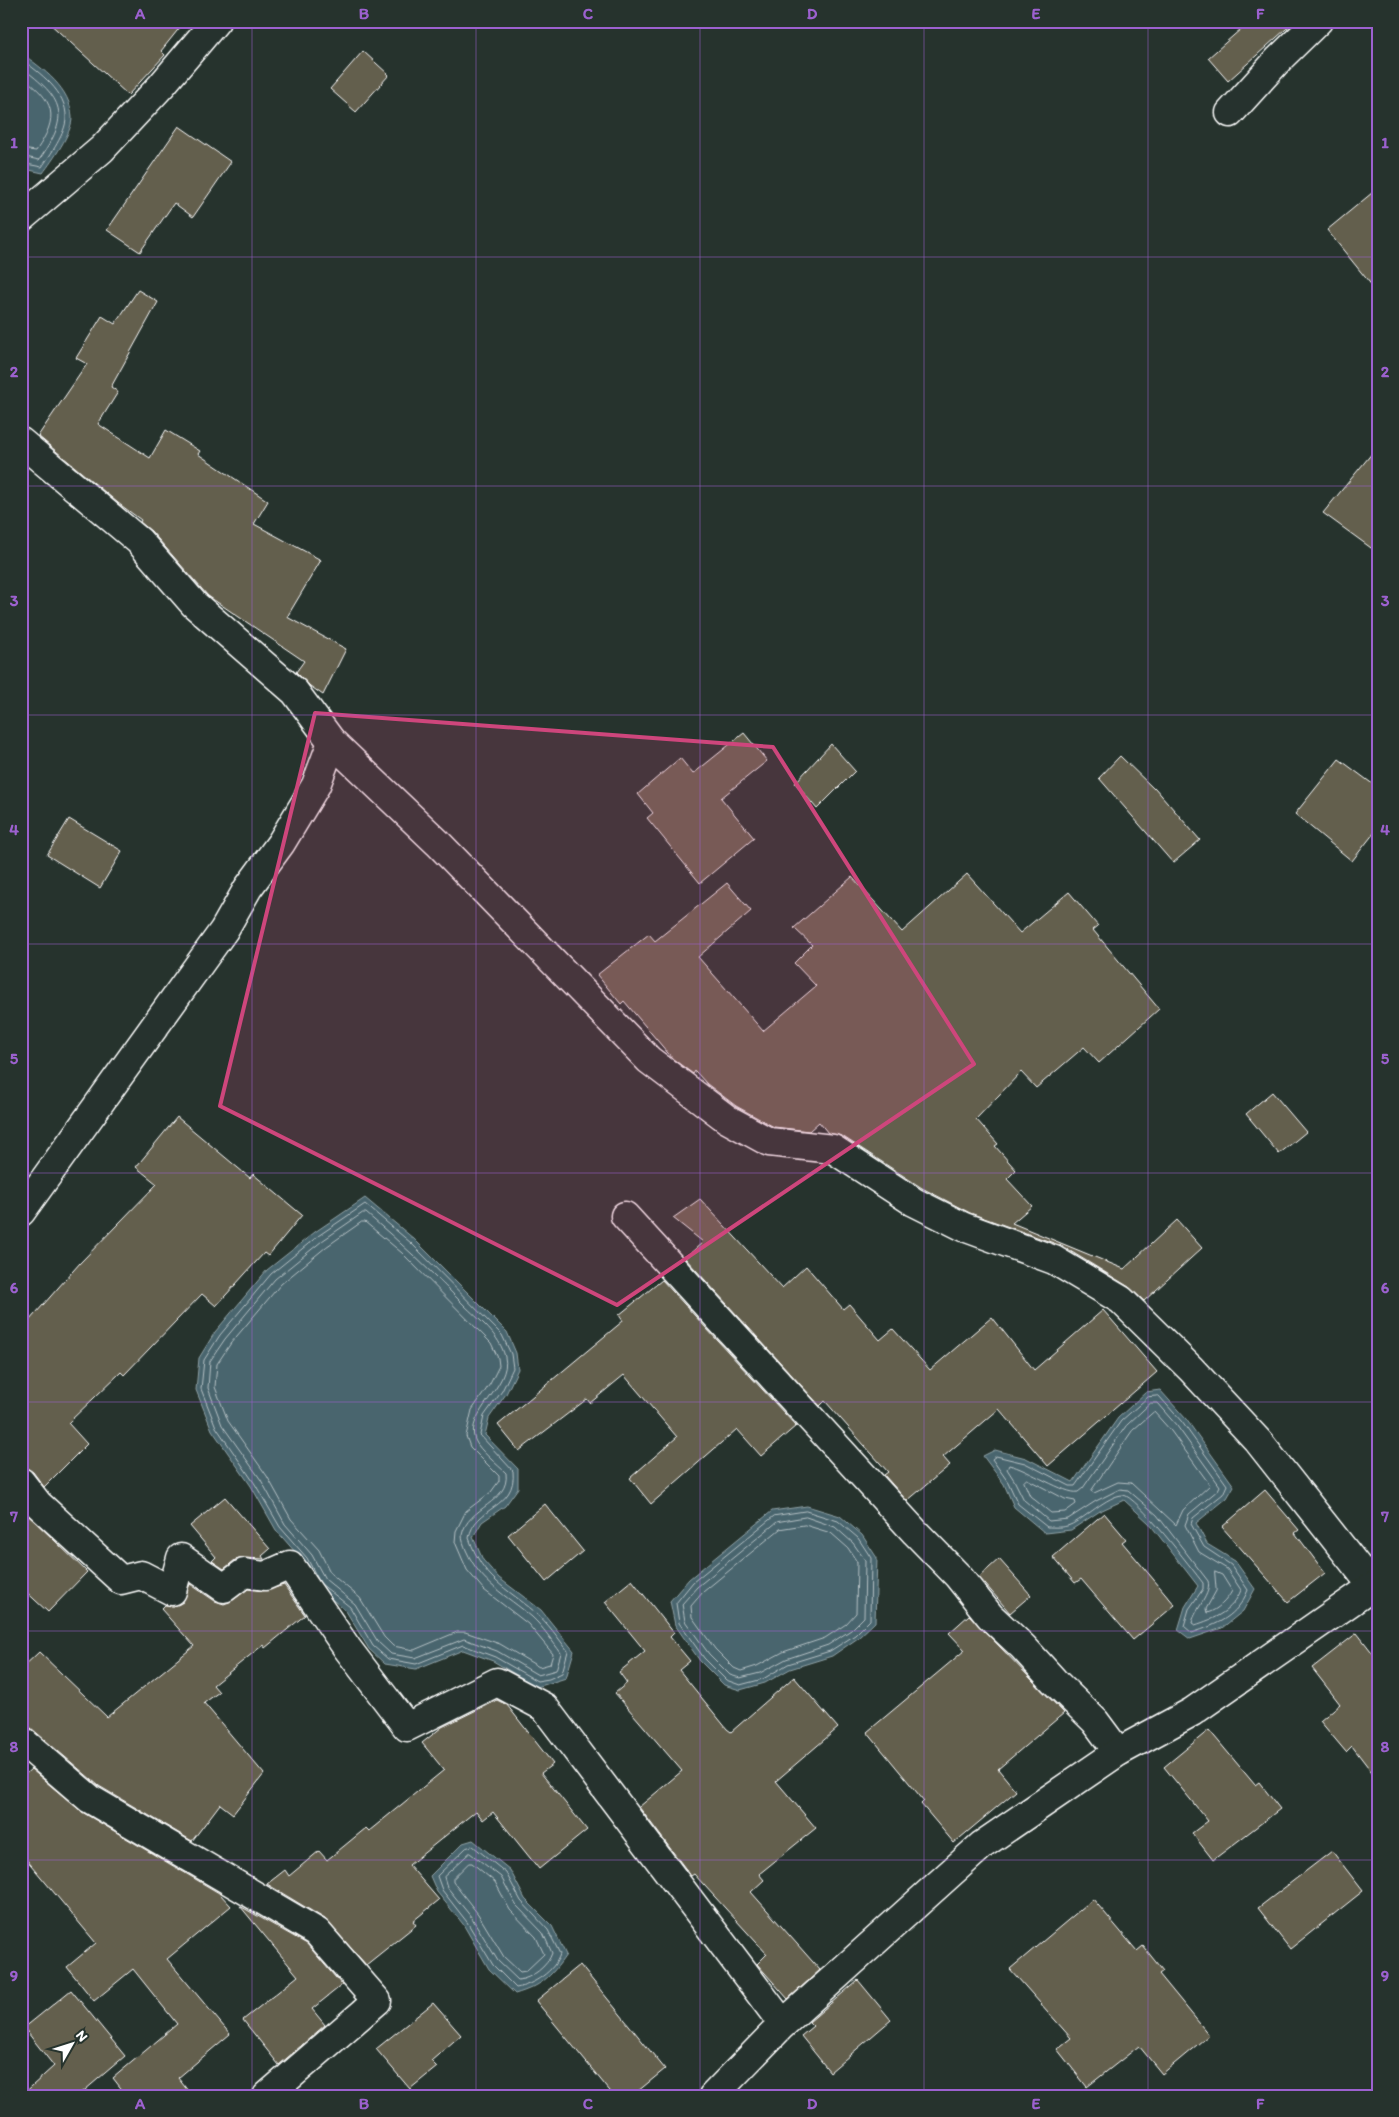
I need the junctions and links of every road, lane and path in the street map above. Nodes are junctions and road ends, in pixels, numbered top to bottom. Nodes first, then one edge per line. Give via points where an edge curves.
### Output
1 (216, 21) edge
2 (1318, 21) edge
3 (1230, 113) dead end
4 (21, 218) edge
5 (21, 442) edge
6 (332, 742) junction
7 (21, 1212) edge
8 (625, 1216) dead end
9 (21, 1482) edge
10 (1375, 1590) edge
11 (21, 1740) edge
12 (1118, 1752) junction
13 (783, 2024) junction
14 (267, 2096) edge
15 (713, 2096) edge

1 - 4 street via 102,149
2 - 3 street
5 - 6 street via 139,541 194,604 295,692
6 - 7 street via 316,785 224,930
6 - 10 street via 438,844 649,1060 721,1114 769,1142 834,1149 914,1202 964,1227 1054,1260 1121,1300 1191,1368 1258,1441
8 - 12 street via 958,1576 990,1616 1095,1721
9 - 13 street via 38,1504 121,1580 141,1574 172,1591 181,1558 224,1588 244,1573 265,1576 290,1565 407,1727 497,1682 544,1707
10 - 12 street via 1192,1712
11 - 14 street via 90,1798 317,1932 377,2001
12 - 13 street via 982,1846
13 - 15 street

